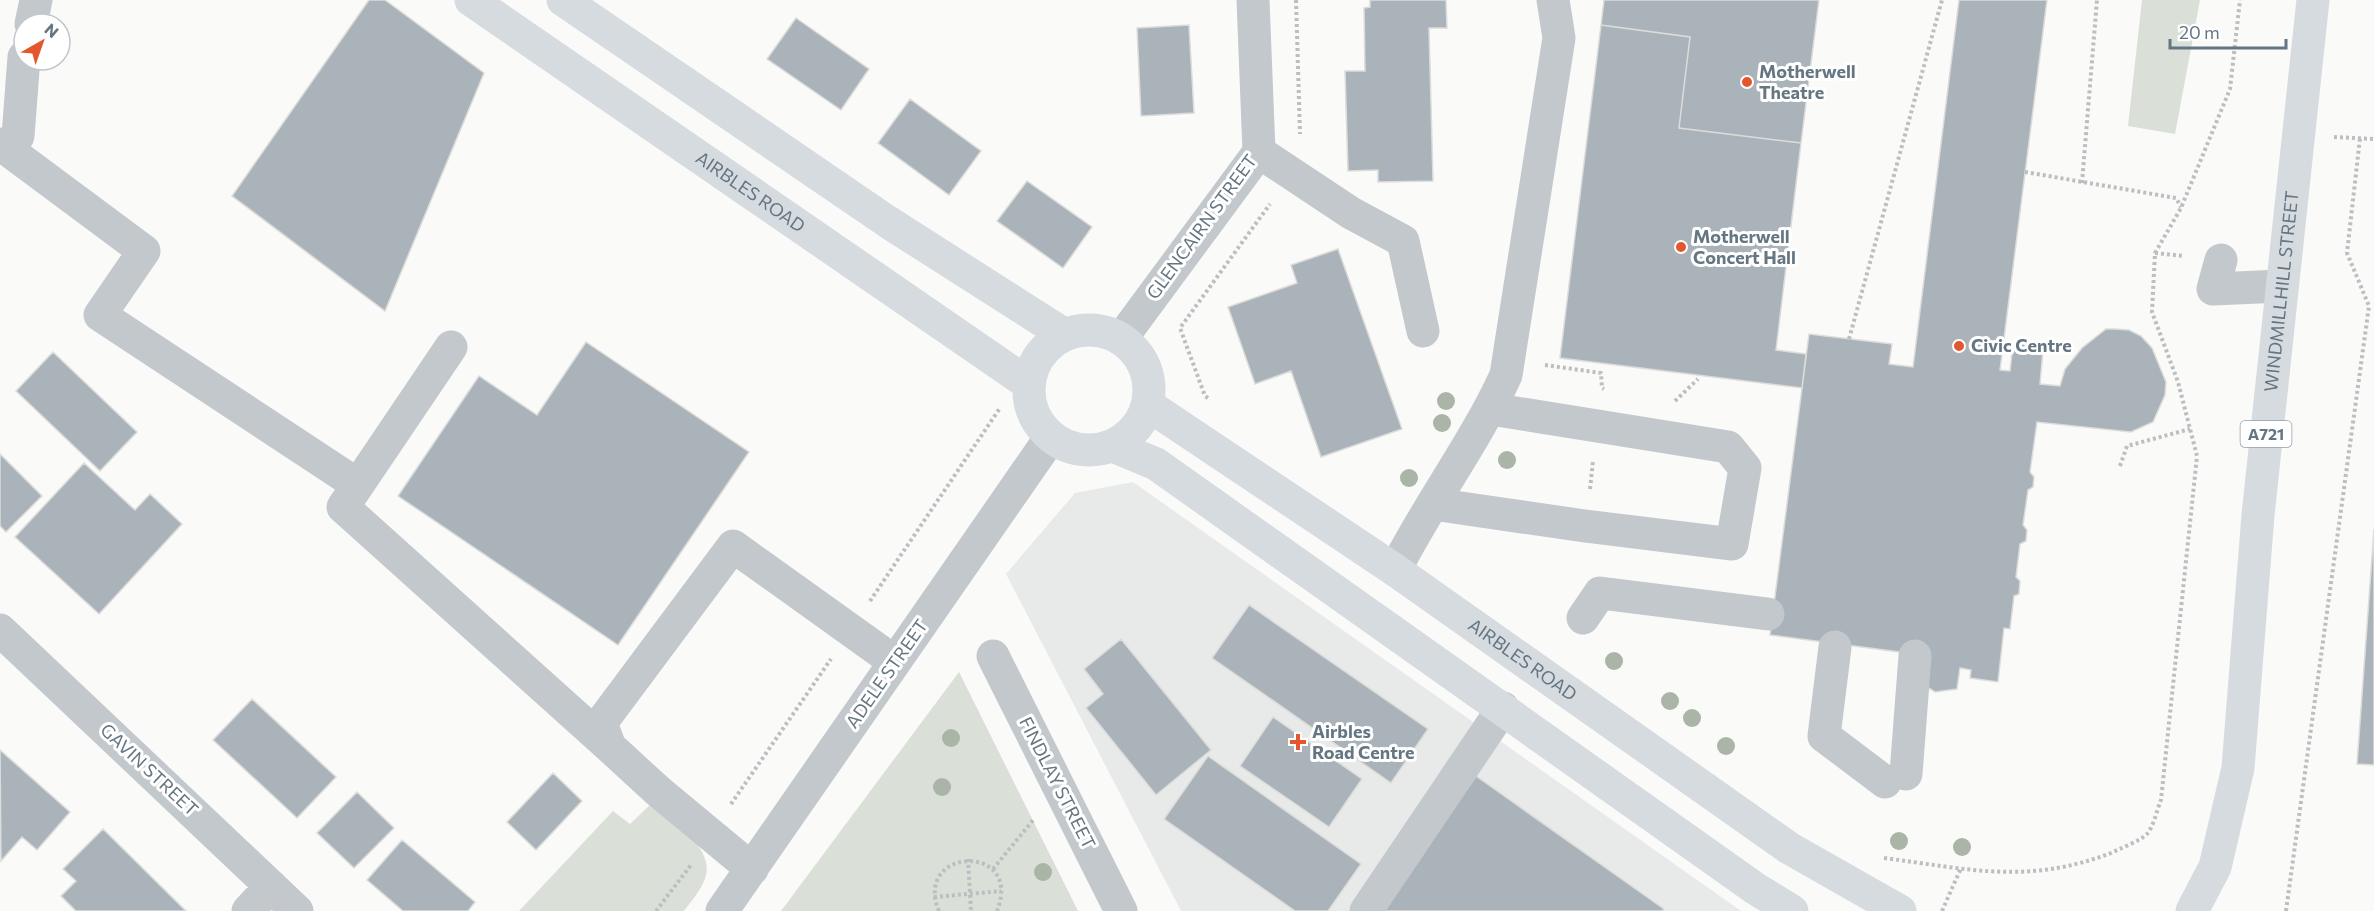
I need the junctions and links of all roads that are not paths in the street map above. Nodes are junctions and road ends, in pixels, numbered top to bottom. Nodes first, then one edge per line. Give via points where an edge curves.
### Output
1 (471, 0) edge
2 (563, 0) edge
3 (1253, 0) edge
4 (1553, 0) edge
5 (2313, 0) edge
6 (21, 72) edge
7 (9, 140) edge
8 (1259, 152) junction
9 (2221, 260) dead end
10 (2282, 286) junction
11 (1423, 331) dead end
12 (1065, 335) junction
13 (1121, 339) junction
14 (451, 348) dead end
15 (1029, 384) junction
16 (1148, 405) junction
17 (1491, 409) junction
18 (1051, 437) junction
19 (1113, 446) junction
20 (358, 485) junction
21 (1433, 504) junction
22 (1395, 570) junction
23 (1768, 614) dead end
24 (1583, 618) dead end
25 (0, 631) edge
26 (1835, 646) dead end
27 (993, 656) dead end
28 (1915, 656) dead end
29 (895, 662) junction
30 (1503, 708) junction
31 (610, 747) junction
32 (2215, 867) junction
33 (752, 869) junction
34 (271, 886) junction
35 (248, 911) edge
36 (297, 911) edge
37 (722, 911) edge
38 (1121, 911) edge
39 (1366, 911) edge
40 (1792, 911) edge
41 (1900, 911) edge
42 (2169, 911) edge
43 (2192, 911) edge

1 - 15 main road, AIRBLES ROAD
2 - 12 main road via 888,222
3 - 8 street, GLENCAIRN STREET
4 - 17 street via 1558,38 1506,375
5 - 10 main road, WINDMILLHILL STREET / A721
6 - 7 street
7 - 20 street via 144,252 100,315
8 - 11 street via 1351,213 1402,241
8 - 13 street, GLENCAIRN STREET
9 - 10 street via 2213,289
10 - 32 main road, WINDMILLHILL STREET / A721 via 2238,768
12 - 13 main road via 1097,330
12 - 15 main road via 1047,346 1037,360
13 - 16 main road via 1139,356 1147,374
14 - 20 street
15 - 18 main road via 1031,407
16 - 19 main road via 1137,427
16 - 22 main road, AIRBLES ROAD
17 - 21 street
17 - 21 street via 1728,447 1745,468 1732,544
18 - 19 main road via 1086,450
18 - 29 street, ADELE STREET
19 - 30 main road via 1156,464
20 - 31 street via 344,507
21 - 22 street
22 - 41 main road, AIRBLES ROAD via 1789,848
23 - 24 street via 1600,593
25 - 34 street, GAVIN STREET
26 - 28 street via 1824,736 1896,778
27 - 38 street, FINDLAY STREET
29 - 31 street via 733,546 602,723
29 - 33 street, ADELE STREET
30 - 39 street
30 - 40 main road
31 - 33 street
32 - 42 main road
32 - 43 main road, WINDMILLHILL STREET / A721
33 - 37 street, ADELE STREET
34 - 35 street
34 - 36 street, GAVIN STREET

